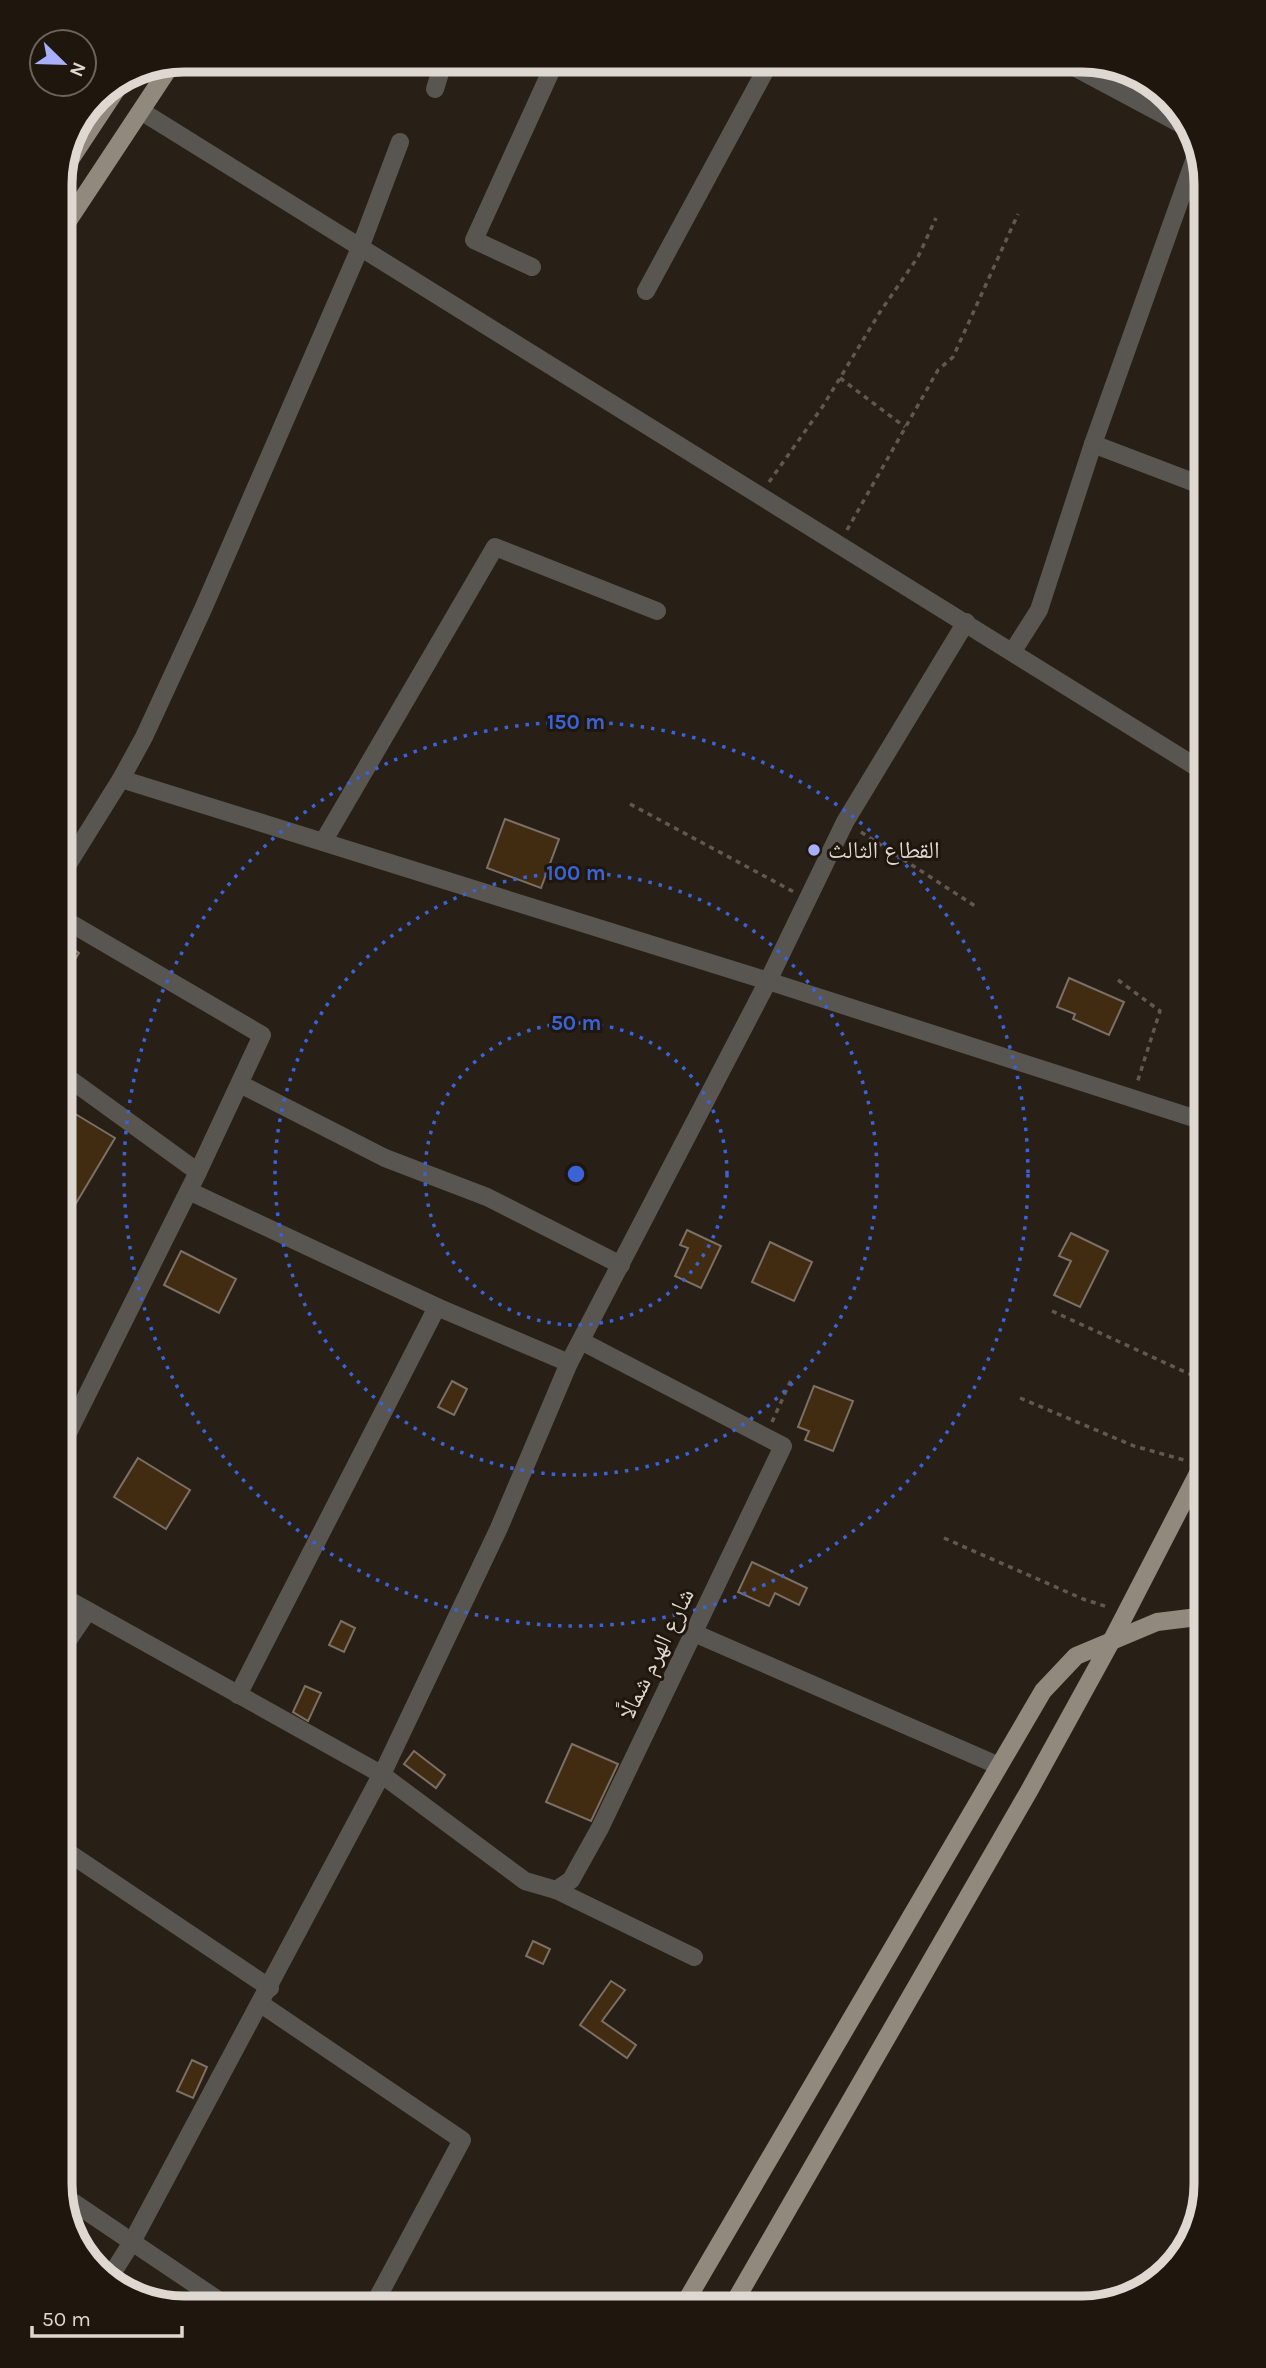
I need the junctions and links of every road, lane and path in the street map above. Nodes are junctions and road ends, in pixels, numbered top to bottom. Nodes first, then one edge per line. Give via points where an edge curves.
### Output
1 (440, 72) edge
2 (551, 72) edge
3 (764, 72) edge
4 (1083, 72) edge
5 (165, 74) edge
6 (435, 89) dead end
7 (108, 102) edge
8 (141, 111) junction
9 (1174, 120) edge
10 (400, 142) dead end
11 (79, 146) edge
12 (1192, 166) edge
13 (1018, 214) dead end
14 (72, 215) edge
15 (936, 218) dead end
16 (360, 248) junction
17 (532, 267) dead end
18 (646, 290) dead end
19 (840, 379) junction
20 (905, 427) junction
21 (1093, 444) junction
22 (1194, 482) edge
23 (759, 495) junction
24 (839, 544) junction
25 (657, 611) dead end
26 (966, 622) junction
27 (1013, 651) junction
28 (1194, 765) edge
29 (121, 779) junction
30 (630, 804) dead end
31 (845, 822) junction
32 (323, 842) junction
33 (72, 858) edge
34 (808, 899) junction
35 (975, 906) dead end
36 (72, 925) edge
37 (1118, 980) dead end
38 (768, 981) junction
39 (72, 1081) edge
40 (240, 1084) junction
41 (1132, 1098) junction
42 (1194, 1118) edge
43 (198, 1172) junction
44 (189, 1191) junction
45 (621, 1265) junction
46 (437, 1307) junction
47 (1052, 1311) dead end
48 (581, 1341) junction
49 (569, 1363) junction
50 (1194, 1376) edge
51 (791, 1380) dead end
52 (1020, 1398) dead end
53 (72, 1425) edge
54 (766, 1437) junction
55 (1194, 1459) edge
56 (1194, 1482) edge
57 (944, 1538) dead end
58 (72, 1602) edge
59 (88, 1611) junction
60 (1127, 1612) junction
61 (1194, 1617) edge
62 (694, 1633) junction
63 (72, 1634) edge
64 (1112, 1640) junction
65 (238, 1695) junction
66 (997, 1765) junction
67 (382, 1774) junction
68 (72, 1856) edge
69 (556, 1890) junction
70 (694, 1957) dead end
71 (265, 1996) junction
72 (74, 2203) edge
73 (132, 2242) junction
74 (114, 2271) edge
75 (212, 2296) edge
76 (378, 2296) edge
77 (689, 2296) edge
78 (738, 2296) edge

1 - 6 street
2 - 17 street via 474,240
3 - 18 street
4 - 9 street
5 - 8 main road
7 - 11 main road
8 - 14 main road
8 - 16 street
10 - 16 street
12 - 21 street
13 - 20 path via 953,357 938,370
15 - 19 path via 918,257
16 - 23 street
16 - 29 street via 203,609
19 - 20 path
19 - 23 path
20 - 24 path
21 - 22 street
21 - 27 street via 1038,610
23 - 24 street
24 - 26 street
25 - 32 street via 495,547
26 - 27 street
26 - 31 street
27 - 28 street
29 - 32 street
29 - 33 street
30 - 34 path
31 - 34 street
31 - 35 path
32 - 38 street
34 - 38 street
36 - 40 street via 262,1035
37 - 41 path via 1160,1011
38 - 41 street
38 - 45 street
39 - 43 street
40 - 43 street
40 - 45 street via 385,1158 487,1197
41 - 42 street
43 - 44 street
44 - 46 street
44 - 53 street
45 - 48 street
46 - 49 street
46 - 65 street
47 - 50 path
48 - 49 street
48 - 54 street
49 - 67 street via 499,1528
51 - 54 path
52 - 55 path via 1134,1446
54 - 62 street, شارع الهرم شمالًا via 783,1446
56 - 60 main road
57 - 60 path via 1083,1600
58 - 59 street
59 - 63 street
59 - 65 street
60 - 64 main road
61 - 64 main road via 1157,1622
62 - 66 street
62 - 69 street, شارع الهرم شمالًا via 600,1828 571,1880
64 - 66 main road via 1076,1656 1042,1691
64 - 78 main road
65 - 67 street
66 - 77 main road
67 - 69 street via 525,1881
67 - 71 street
68 - 71 street
69 - 70 street
71 - 73 street
71 - 76 street via 462,2140
72 - 73 street
73 - 74 street
73 - 75 street

